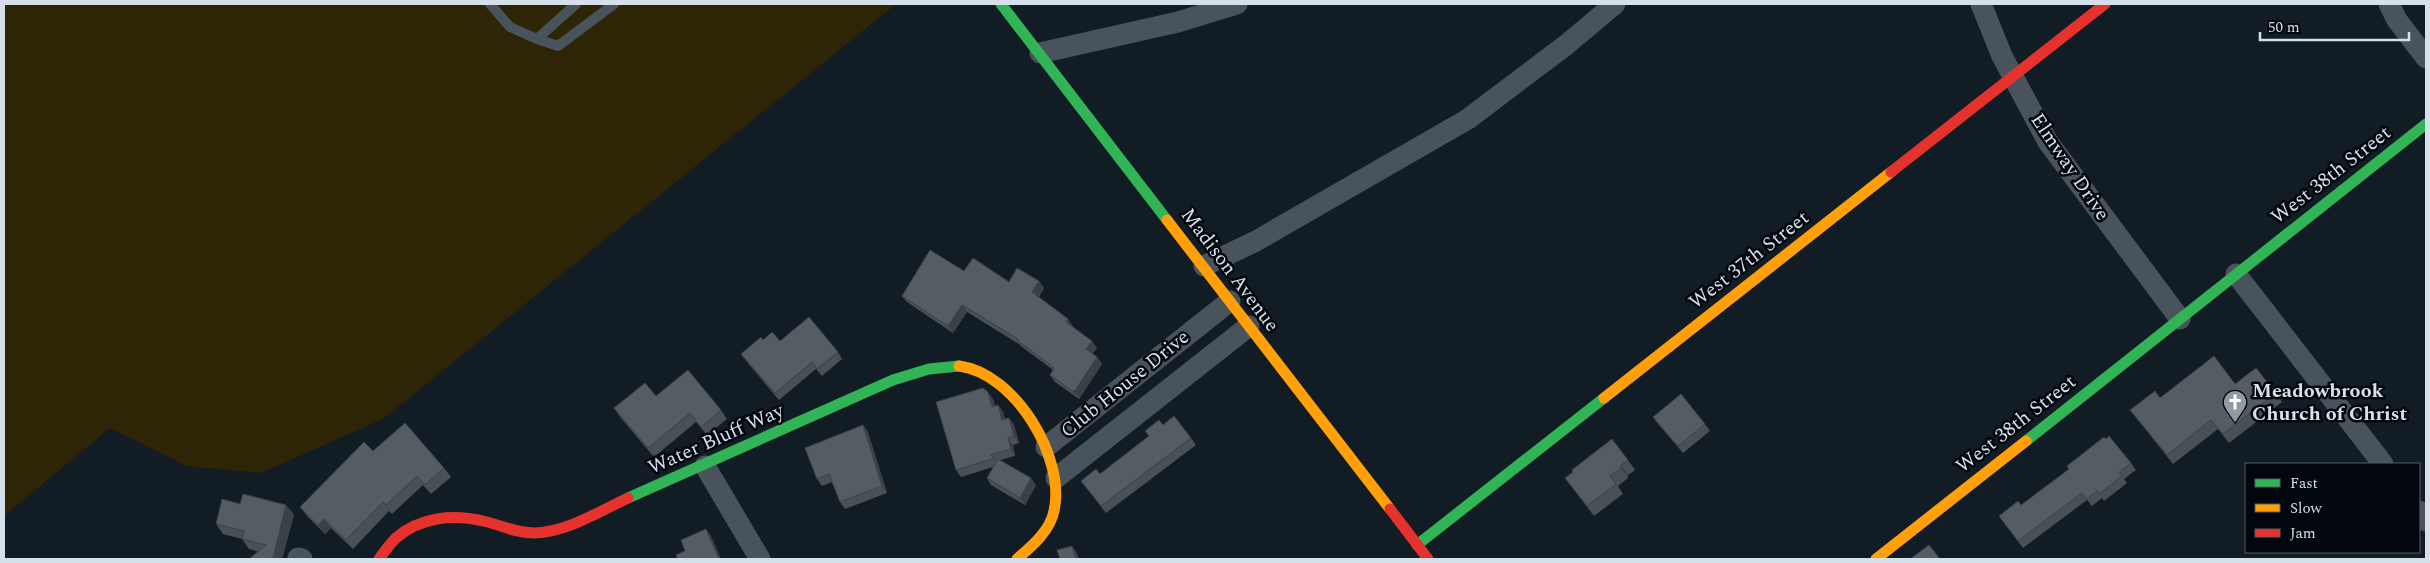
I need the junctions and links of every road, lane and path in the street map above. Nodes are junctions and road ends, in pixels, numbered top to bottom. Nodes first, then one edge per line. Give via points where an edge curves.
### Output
1 (490, 4) edge
2 (576, 4) edge
3 (614, 4) edge
4 (1002, 4) edge
5 (1237, 4) edge
6 (1615, 4) edge
7 (1981, 4) edge
8 (2104, 4) edge
9 (2389, 4) edge
10 (536, 39) junction
11 (1040, 54) junction
12 (2426, 58) edge
13 (2013, 76) junction
14 (2426, 124) edge
15 (1204, 266) junction
16 (2236, 274) junction
17 (1230, 301) junction
18 (2180, 319) junction
19 (1249, 326) junction
20 (1046, 447) junction
21 (2382, 463) edge
22 (704, 466) junction
23 (1056, 478) junction
24 (1417, 545) junction
25 (379, 559) edge
26 (760, 559) edge
27 (1017, 559) edge
28 (1428, 559) edge
29 (1876, 559) edge

1 - 10 lane via 510,27
2 - 10 lane
3 - 10 lane via 558,46
4 - 11 street, Madison Avenue
5 - 11 street via 1178,22
6 - 15 street via 1468,119 1256,241
7 - 13 street, Elmway Drive
8 - 13 street, West 37th Street
9 - 12 street
11 - 15 street, Madison Avenue
13 - 18 street, Elmway Drive via 2048,142
13 - 24 street, West 37th Street
14 - 16 street, West 38th Street
15 - 17 street, Madison Avenue
16 - 18 street, West 38th Street
16 - 21 street
17 - 19 street, Madison Avenue
17 - 20 street, Club House Drive
18 - 29 street, West 38th Street
19 - 23 street, Club House Drive
19 - 24 street, Madison Avenue
20 - 22 street, Water Bluff Way via 1006,388 990,375 967,367 944,365 893,380
20 - 23 street, Club House Drive
22 - 25 street, Water Bluff Way via 562,528 536,534 510,531 454,516 424,522 396,538
22 - 26 street
23 - 27 street, Club House Drive via 1054,512 1039,542
24 - 28 street, Madison Avenue

